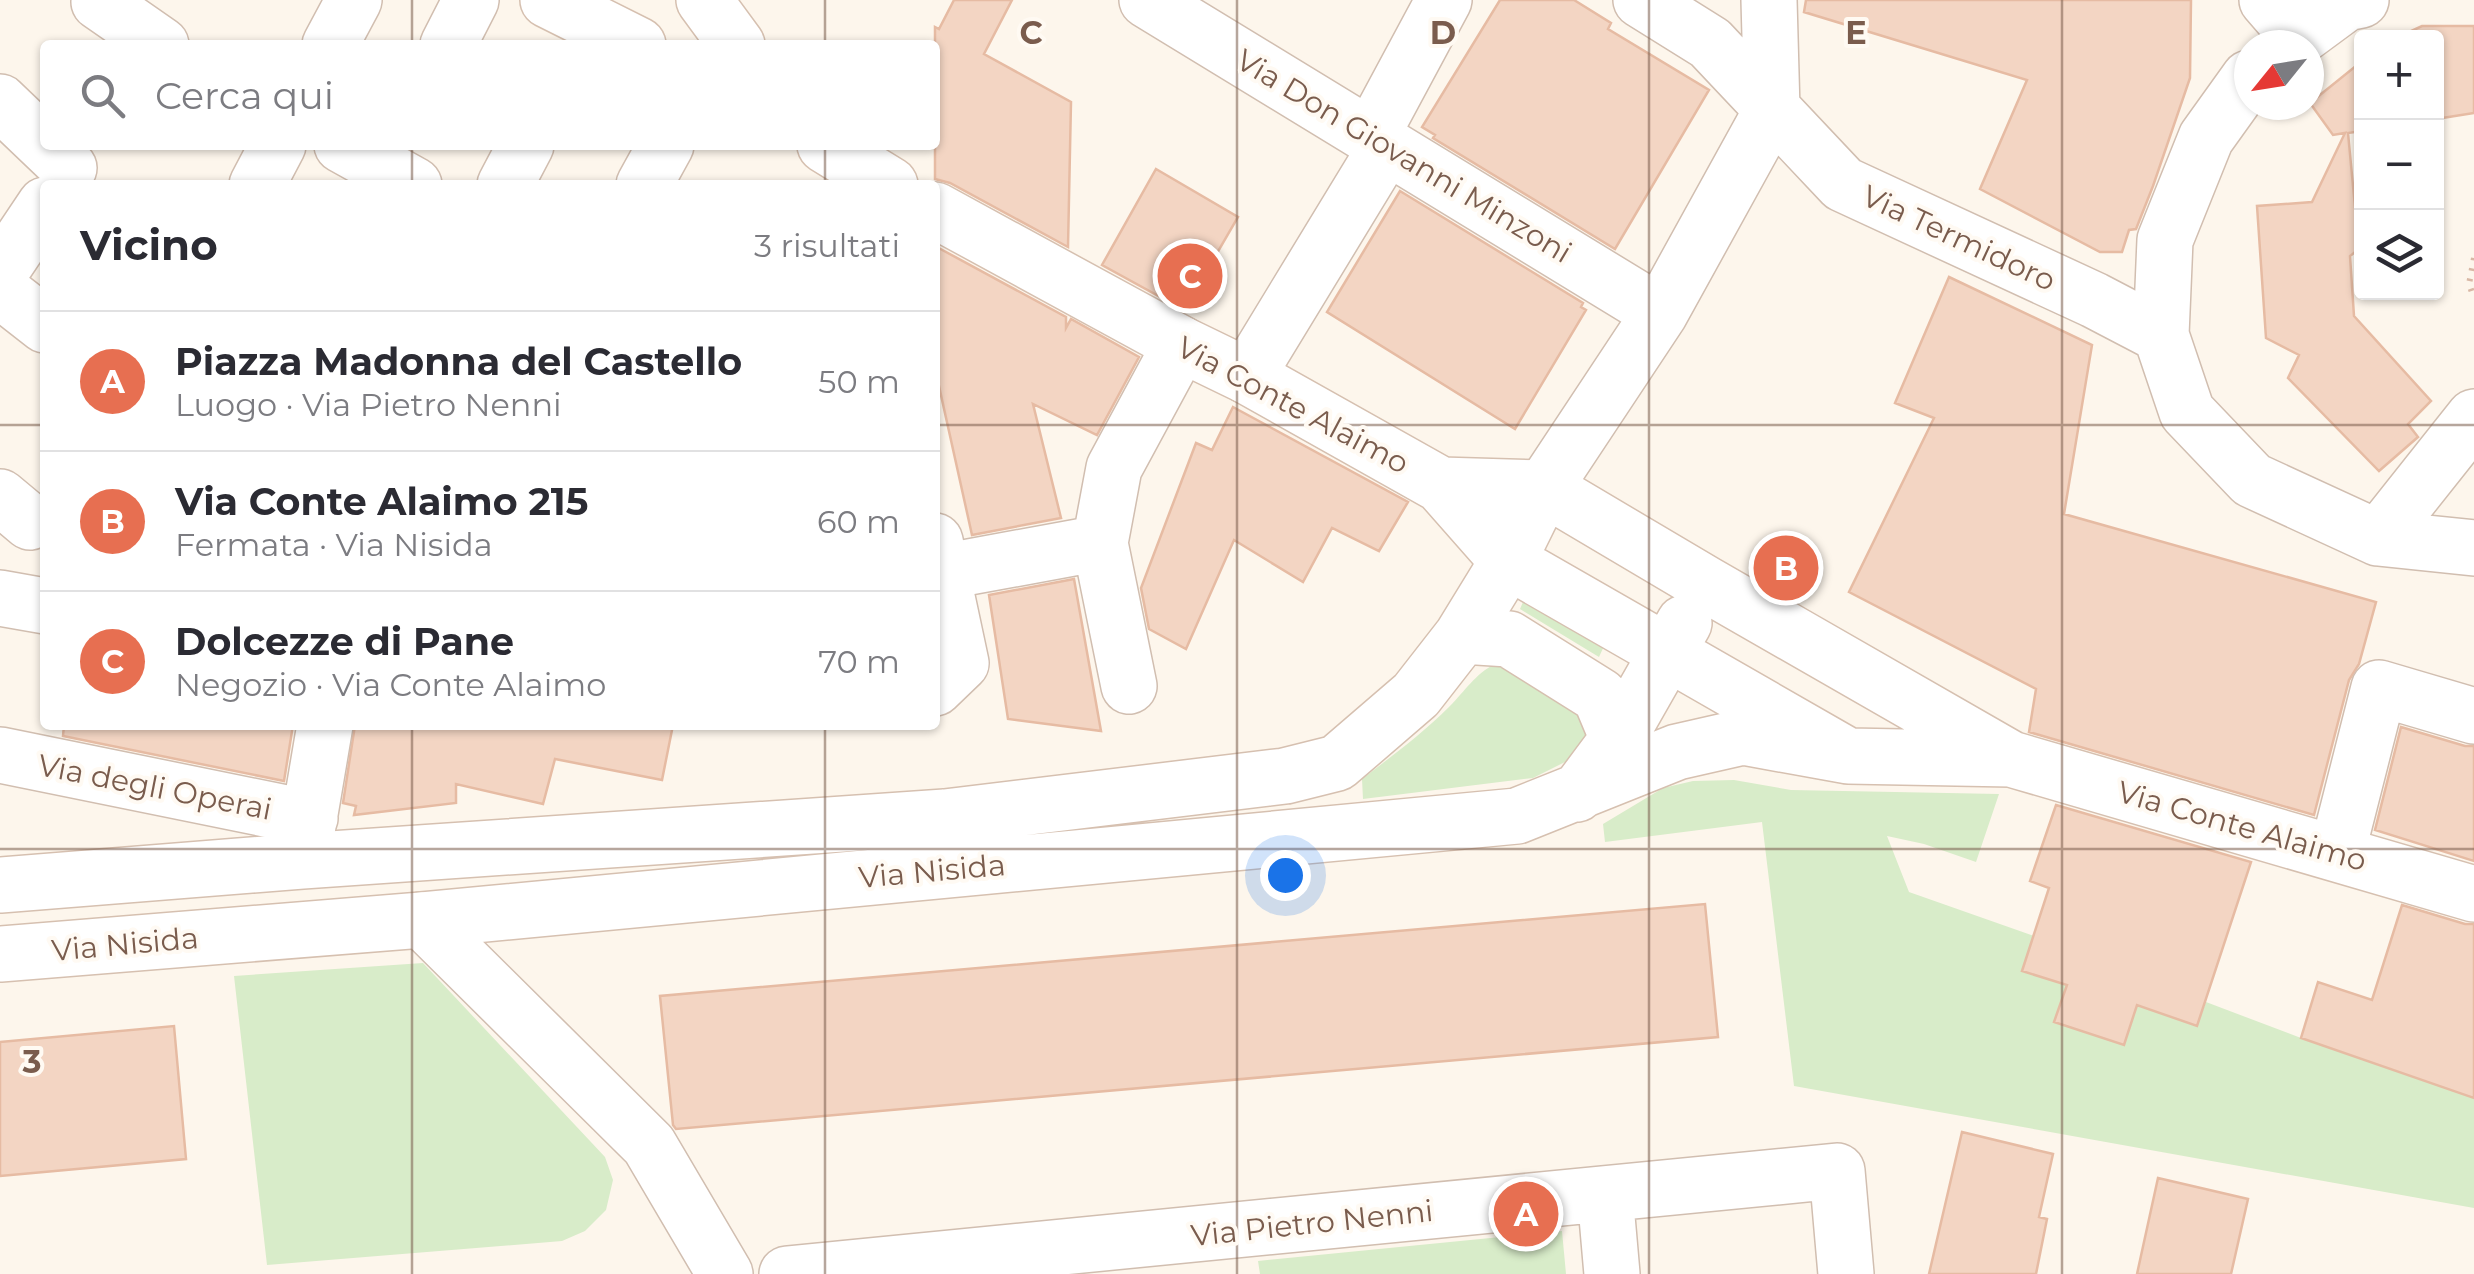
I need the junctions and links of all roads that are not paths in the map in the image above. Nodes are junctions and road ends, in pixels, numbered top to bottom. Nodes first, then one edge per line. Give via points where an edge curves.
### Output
1 (100, 0) edge
2 (354, 0) edge
3 (471, 0) edge
4 (704, 0) edge
5 (1148, 0) edge
6 (1444, 0) edge
7 (1640, 0) edge
8 (1769, 0) edge
9 (2361, 0) edge
10 (2285, 27) edge
11 (149, 40) edge
12 (333, 40) edge
13 (451, 40) edge
14 (733, 40) edge
15 (2234, 99) edge
16 (0, 102) edge
17 (1772, 110) junction
18 (1379, 141) junction
19 (40, 148) edge
20 (42, 150) edge
21 (275, 150) edge
22 (523, 150) edge
23 (663, 150) edge
24 (833, 150) edge
25 (64, 176) edge
26 (260, 180) edge
27 (508, 180) edge
28 (647, 180) edge
29 (875, 180) edge
30 (40, 212) edge
31 (940, 213) edge
32 (0, 272) edge
33 (0, 290) edge
34 (1660, 313) junction
35 (40, 321) edge
36 (2161, 334) junction
37 (1181, 344) junction
38 (1246, 376) junction
39 (2474, 417) edge
40 (1441, 485) junction
41 (1544, 488) junction
42 (2378, 538) junction
43 (1100, 543) junction
44 (2474, 548) edge
45 (940, 556) edge
46 (1508, 561) junction
47 (940, 565) edge
48 (1706, 584) junction
49 (0, 598) edge
50 (40, 605) edge
51 (1462, 636) junction
52 (1668, 653) junction
53 (940, 683) edge
54 (1130, 686) dead end
55 (2474, 716) edge
56 (324, 730) edge
57 (1618, 739) junction
58 (0, 755) edge
59 (1848, 756) junction
60 (2011, 759) junction
61 (1577, 794) junction
62 (306, 840) junction
63 (2337, 853) junction
64 (0, 885) edge
65 (2474, 894) edge
66 (422, 920) junction
67 (0, 954) edge
68 (1604, 1194) junction
69 (1212, 1254) edge
70 (725, 1274) edge
71 (787, 1274) edge
72 (1612, 1274) edge
73 (1846, 1274) edge

1 - 11 street
2 - 12 street
3 - 13 street
4 - 14 street
5 - 18 street, Via Don Giovanni Minzoni
6 - 18 street
7 - 17 street, Via Termidoro via 1710,42
8 - 17 street
9 - 10 street
15 - 36 street via 2206,138 2166,240
16 - 19 street
17 - 34 street, Via Nisida
17 - 36 street, Via Termidoro via 1843,184
18 - 34 street, Via Don Giovanni Minzoni
18 - 38 street
20 - 25 street
21 - 26 street
22 - 27 street
23 - 28 street
24 - 29 street
30 - 32 street
31 - 37 street, Via Conte Alaimo
33 - 35 street
34 - 41 street, Via Nisida
36 - 42 street via 2187,412 2252,480
37 - 38 street, Via Conte Alaimo
37 - 43 street via 1114,468
38 - 40 street, Via Conte Alaimo
39 - 42 street
40 - 41 street
40 - 46 street
41 - 46 street, Via Nisida
41 - 48 street
42 - 44 street
43 - 45 street
43 - 54 street
46 - 51 street, Via Nisida
46 - 52 street
47 - 53 street via 961,663
48 - 52 street
48 - 60 street
49 - 50 street
51 - 57 street via 1509,639 1600,696
51 - 62 street, Via Nisida via 1416,694 1337,763 1285,776 945,817
52 - 57 street
52 - 59 street
55 - 63 street via 2379,688
56 - 62 street
57 - 61 street
58 - 62 street, Via degli Operai
59 - 60 street, Via Nisida
59 - 61 street, Via Nisida via 1743,737 1677,752
60 - 63 street, Via Conte Alaimo
61 - 66 street, Via Nisida via 1517,816
62 - 64 street, Via Nisida
63 - 65 street, Via Conte Alaimo
66 - 67 street, Via Nisida
66 - 70 street via 648,1145
68 - 69 street, Via Pietro Nenni
68 - 72 street
68 - 73 street, Via Pietro Nenni via 1837,1172
69 - 71 street, Via Pietro Nenni

